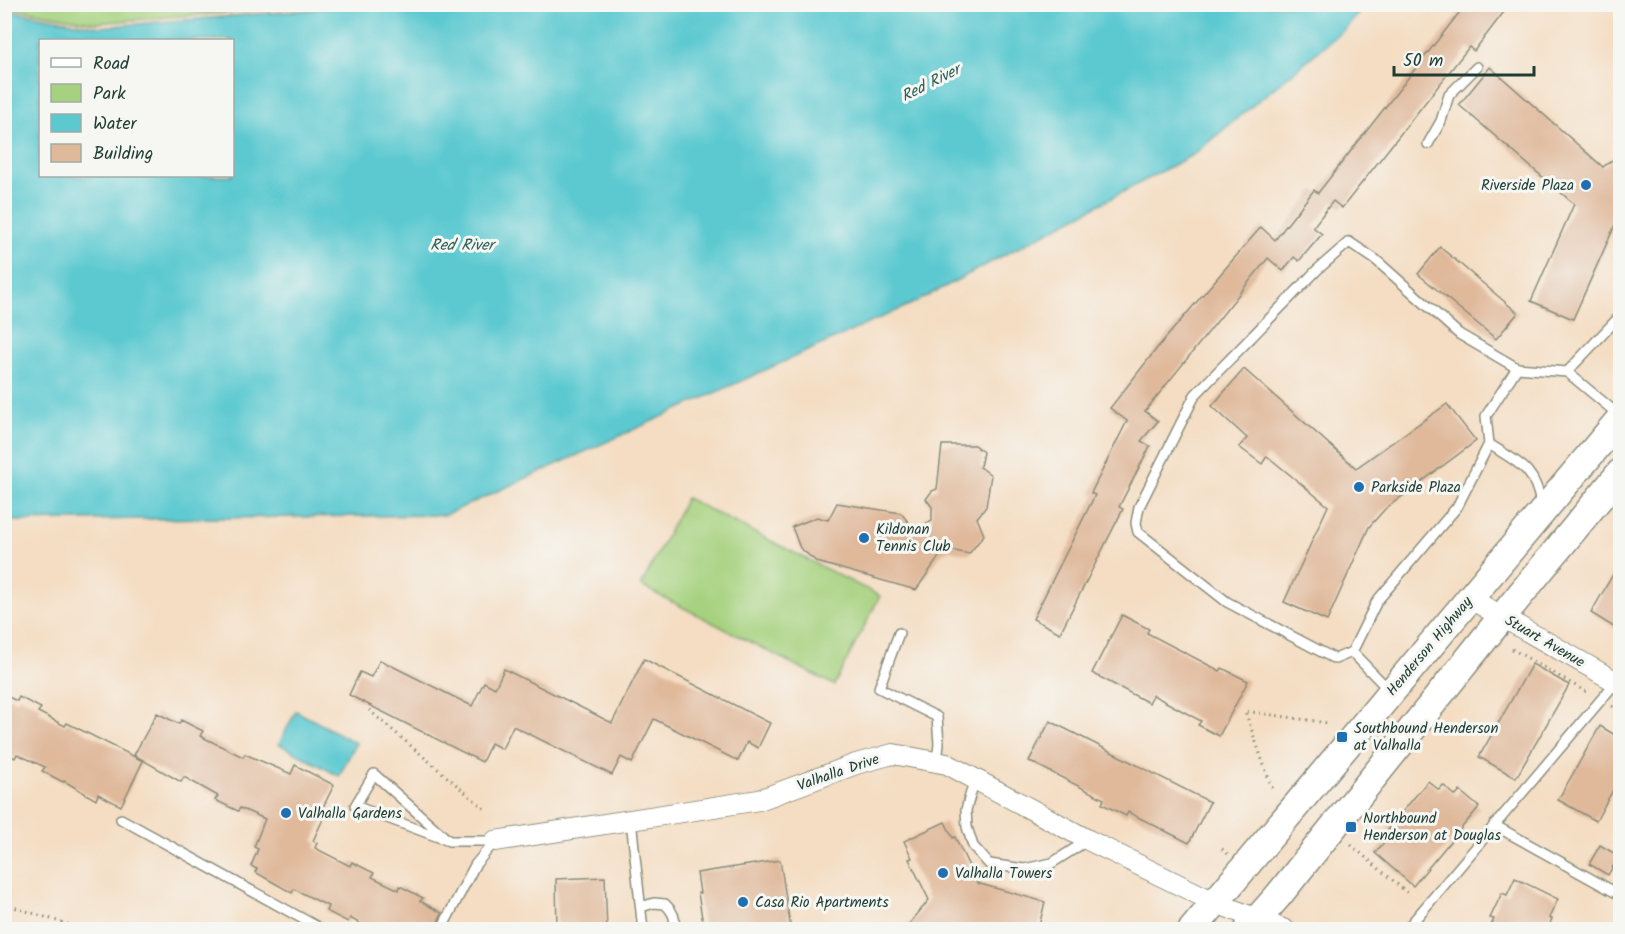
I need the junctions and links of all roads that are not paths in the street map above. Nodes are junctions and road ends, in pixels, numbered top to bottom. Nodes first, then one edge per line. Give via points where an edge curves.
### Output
1 (1477, 67) dead end
2 (1428, 144) dead end
3 (1620, 316) edge
4 (1518, 368) junction
5 (1567, 372) junction
6 (1620, 418) edge
7 (1489, 444) junction
8 (1620, 473) edge
9 (1542, 512) junction
10 (1469, 598) junction
11 (1502, 617) junction
12 (899, 633) dead end
13 (1352, 651) junction
14 (1618, 683) edge
15 (1390, 692) junction
16 (937, 762) junction
17 (975, 777) junction
18 (121, 819) dead end
19 (631, 820) junction
20 (1494, 825) junction
21 (1088, 840) junction
22 (449, 841) junction
23 (495, 841) junction
24 (1620, 895) edge
25 (1214, 902) junction
26 (641, 907) junction
27 (1253, 924) edge
28 (323, 930) edge
29 (441, 930) edge
30 (643, 930) edge
31 (672, 930) edge
32 (1192, 930) edge
33 (1285, 930) edge
34 (1406, 930) edge

1 - 2 lane via 1449,95
3 - 5 lane
4 - 5 lane
4 - 7 lane via 1486,416
4 - 13 lane via 1459,334 1376,260 1349,242 1195,395 1139,507 1138,532 1227,602 1335,659
5 - 6 lane
6 - 9 main road, Henderson Highway
7 - 9 lane via 1529,472
7 - 13 lane via 1457,507 1377,600
8 - 11 main road
9 - 10 main road, Henderson Highway
10 - 11 street, Stuart Avenue
10 - 15 main road, Henderson Highway
11 - 14 street, Stuart Avenue
11 - 27 main road
12 - 16 lane via 879,688 937,717
13 - 15 lane
14 - 20 lane
15 - 25 main road, Henderson Highway
16 - 17 street, Valhalla Drive
16 - 19 street, Valhalla Drive via 893,754 759,800
17 - 21 street, Valhalla Drive
17 - 21 lane via 966,810 967,827 972,846 989,864 1024,869 1052,863
18 - 28 lane
19 - 23 street, Valhalla Drive
19 - 26 lane
20 - 24 lane
20 - 34 lane
21 - 25 street, Valhalla Drive
22 - 22 lane via 355,806 374,774 382,782
22 - 23 lane
23 - 29 lane via 475,865
25 - 27 street, Valhalla Drive
25 - 32 main road, Henderson Highway
26 - 30 lane
26 - 31 lane via 665,904 674,916
27 - 33 street, Valhalla Drive

